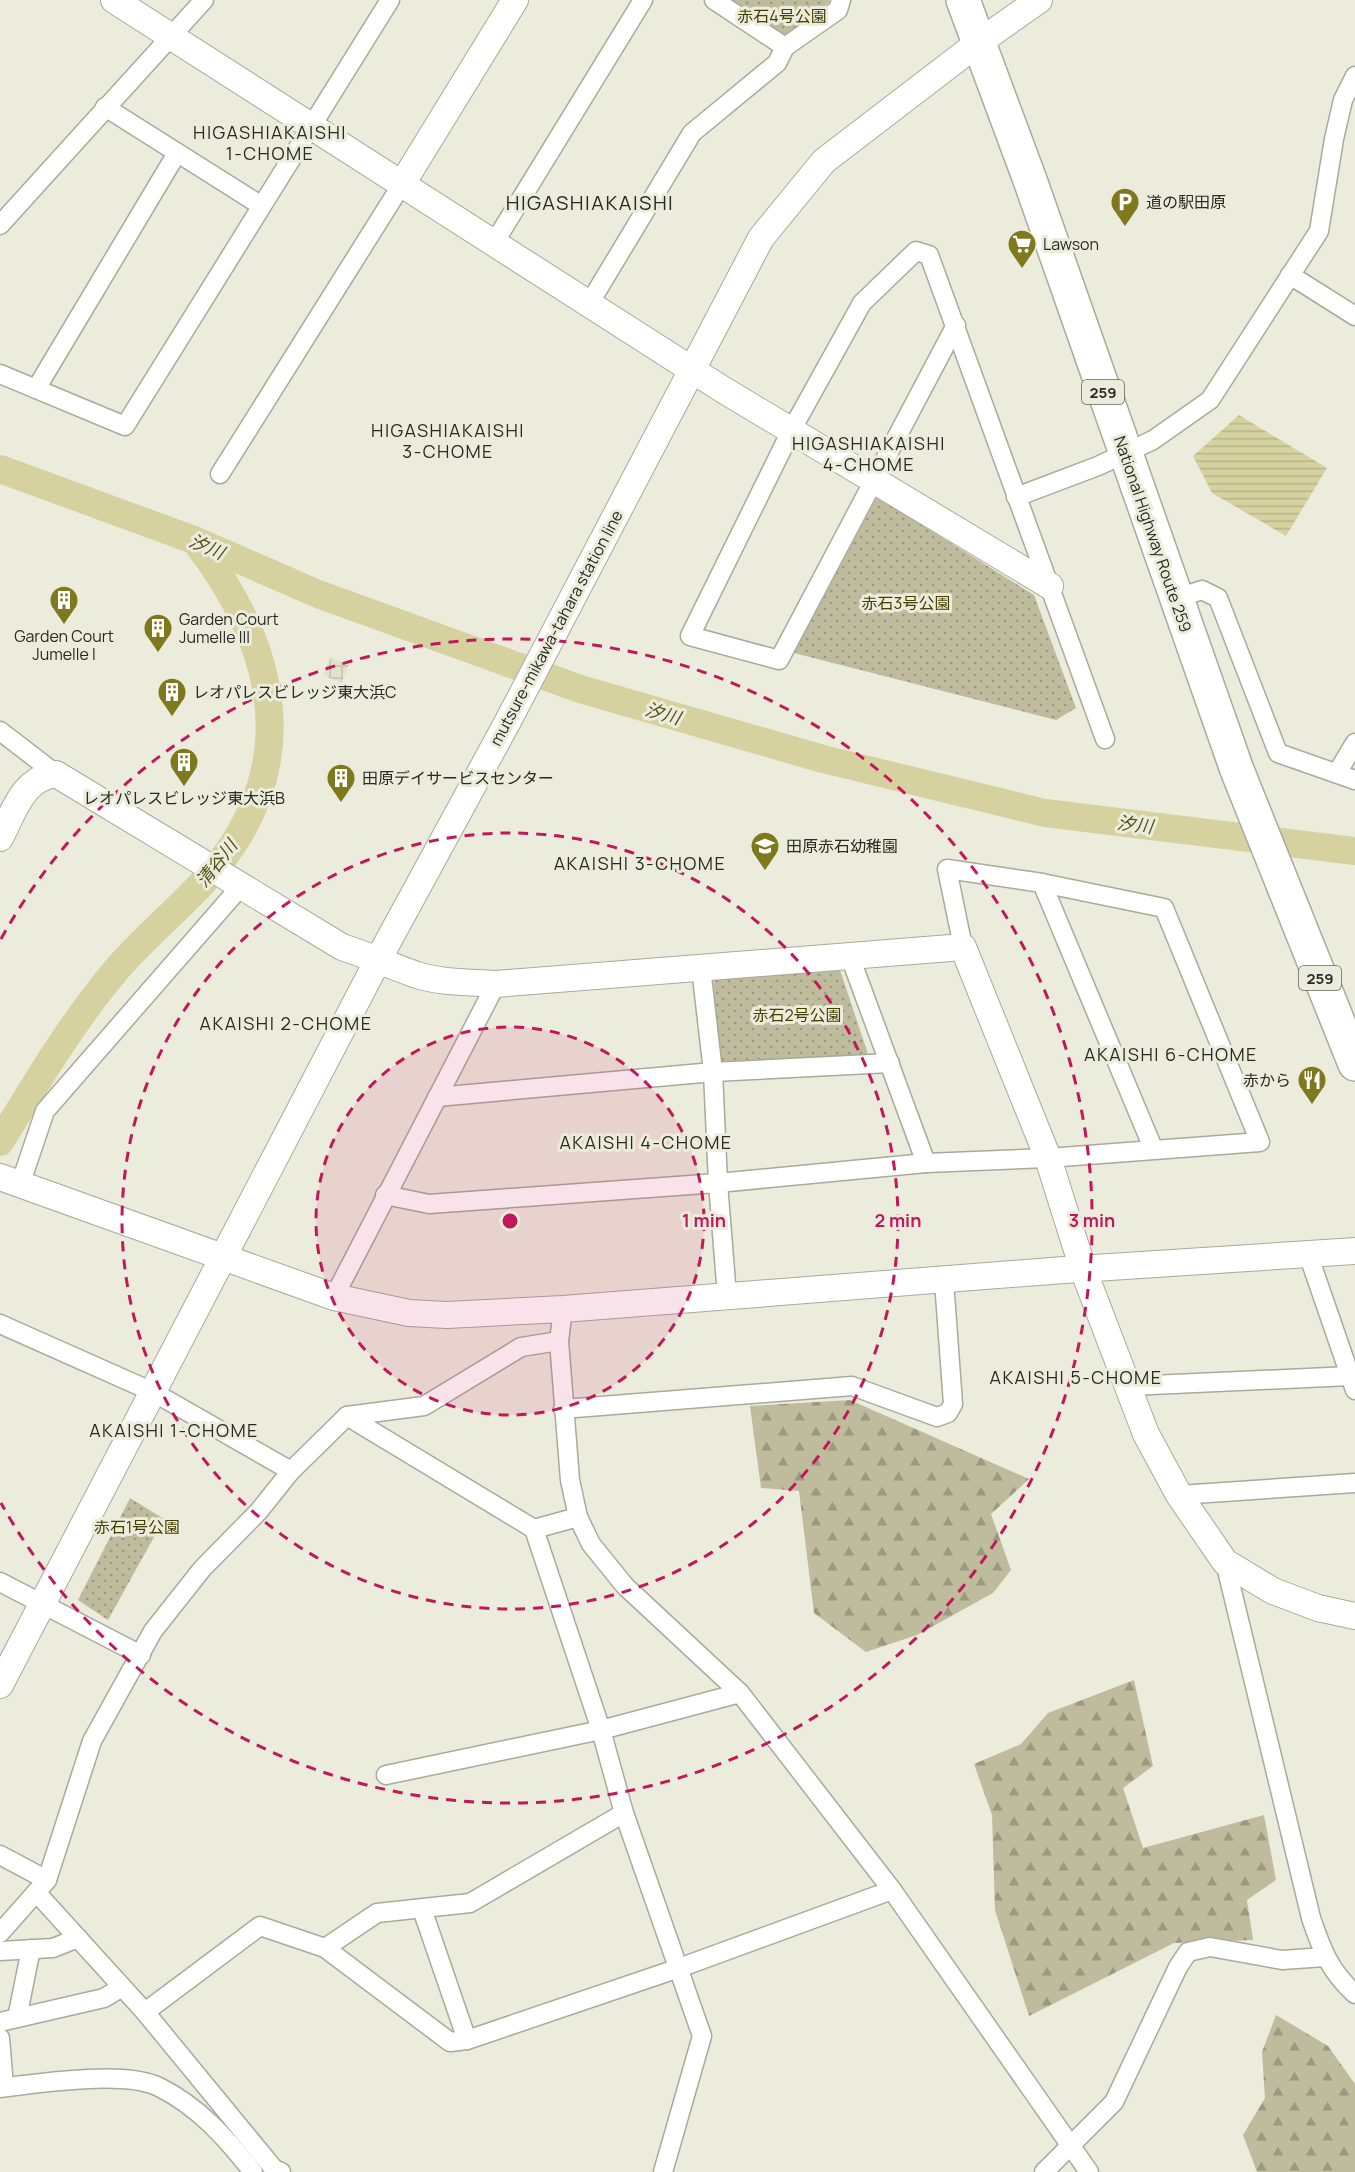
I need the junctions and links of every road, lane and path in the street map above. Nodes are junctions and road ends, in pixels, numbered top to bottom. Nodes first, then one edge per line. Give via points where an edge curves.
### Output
1 (114, 0) edge
2 (204, 0) edge
3 (390, 0) edge
4 (515, 0) edge
5 (643, 0) edge
6 (714, 0) edge
7 (841, 0) edge
8 (963, 0) edge
9 (1040, 0) edge
10 (172, 36) junction
11 (978, 43) junction
12 (785, 46) junction
13 (1355, 76) edge
14 (105, 107) junction
15 (310, 124) junction
16 (177, 153) junction
17 (402, 184) junction
18 (260, 205) junction
19 (0, 225) edge
20 (494, 243) junction
21 (1290, 275) junction
22 (590, 304) junction
23 (1355, 316) edge
24 (956, 325) junction
25 (694, 370) junction
26 (0, 374) edge
27 (36, 389) junction
28 (791, 430) junction
29 (1125, 454) junction
30 (220, 474) dead end
31 (873, 478) junction
32 (1016, 497) junction
33 (1050, 586) junction
34 (1175, 599) junction
35 (0, 731) edge
36 (1105, 739) dead end
37 (1355, 743) edge
38 (1337, 773) junction
39 (56, 774) junction
40 (1355, 780) edge
41 (0, 838) edge
42 (1042, 883) junction
43 (242, 885) junction
44 (963, 947) junction
45 (849, 954) junction
46 (379, 958) junction
47 (701, 968) junction
48 (496, 984) junction
49 (890, 1063) junction
50 (1355, 1064) edge
51 (713, 1072) junction
52 (437, 1097) junction
53 (1153, 1149) junction
54 (1048, 1158) junction
55 (926, 1163) junction
56 (10, 1181) edge
57 (718, 1183) junction
58 (385, 1195) junction
59 (1355, 1251) edge
60 (1308, 1254) junction
61 (225, 1258) junction
62 (1083, 1269) junction
63 (944, 1281) junction
64 (727, 1296) junction
65 (334, 1297) junction
66 (563, 1309) junction
67 (0, 1324) edge
68 (559, 1341) junction
69 (1352, 1383) edge
70 (1130, 1386) junction
71 (153, 1392) junction
72 (563, 1408) junction
73 (347, 1416) junction
74 (291, 1471) junction
75 (1355, 1484) edge
76 (1179, 1495) junction
77 (578, 1517) junction
78 (534, 1529) junction
79 (1225, 1562) junction
80 (0, 1582) edge
81 (43, 1605) junction
82 (1355, 1616) edge
83 (141, 1655) junction
84 (0, 1685) edge
85 (740, 1693) junction
86 (601, 1730) junction
87 (386, 1775) dead end
88 (624, 1813) junction
89 (0, 1855) edge
90 (42, 1886) junction
91 (892, 1890) junction
92 (422, 1908) junction
93 (0, 1933) edge
94 (78, 1938) junction
95 (326, 1948) junction
96 (31, 1949) junction
97 (0, 1951) edge
98 (1325, 1957) junction
99 (679, 1968) junction
100 (122, 1987) junction
101 (1355, 1994) edge
102 (145, 2012) junction
103 (9, 2020) edge
104 (0, 2038) edge
105 (467, 2040) junction
106 (2, 2087) edge
107 (1069, 2144) junction
108 (254, 2172) edge
109 (281, 2172) edge
110 (663, 2172) edge
111 (1044, 2172) edge
112 (1089, 2172) edge

1 - 10 street
2 - 10 street
3 - 15 street
4 - 17 street
5 - 20 street
6 - 12 street
7 - 12 street via 838,10
8 - 11 highway, National Highway Route 259 / 259
9 - 11 street, mutsure-mikawa-tahara station line
10 - 14 street
10 - 15 street
11 - 25 street, mutsure-mikawa-tahara station line via 824,161 761,238
11 - 29 highway, National Highway Route 259 / 259
12 - 22 street via 777,63 692,133
13 - 21 street via 1334,139 1318,231
14 - 16 street
14 - 19 street
15 - 17 street
15 - 18 street
16 - 18 street
16 - 27 street
17 - 20 street
17 - 30 street
18 - 27 street via 125,426
20 - 22 street
21 - 23 street
21 - 29 street via 1210,400 1154,440
22 - 25 street
24 - 28 street via 929,255 916,251 862,303
24 - 31 street
24 - 32 street
25 - 28 street
25 - 46 street, mutsure-mikawa-tahara station line
26 - 27 street
28 - 31 street
28 - 31 street via 690,636 779,660
29 - 32 street
29 - 34 highway, National Highway Route 259 / 259
31 - 33 street
32 - 33 street
33 - 36 street
34 - 38 street via 1202,590 1218,598 1278,753
34 - 50 highway, National Highway Route 259 / 259 via 1242,784
35 - 39 street
37 - 38 street
38 - 40 street
39 - 41 street via 41,776 29,784
39 - 43 street
42 - 44 street via 947,869
42 - 53 street
42 - 53 street via 1164,908 1260,1142
43 - 46 street via 335,943
43 - 56 street via 45,1111
44 - 45 street
44 - 54 street
45 - 47 street
45 - 49 street
46 - 48 street via 417,975
46 - 61 street, mutsure-mikawa-tahara station line
47 - 48 street
47 - 51 street
48 - 52 street
49 - 51 street
49 - 55 street
51 - 52 street
51 - 57 street
52 - 58 street
53 - 54 street
54 - 55 street
54 - 62 street
55 - 57 street
56 - 61 street
57 - 58 street via 429,1204
57 - 64 street
58 - 65 street
59 - 60 street
60 - 62 street
60 - 69 street
61 - 65 street
61 - 71 street, mutsure-mikawa-tahara station line
62 - 63 street
62 - 70 street
63 - 64 street
63 - 72 street via 953,1404 948,1413 937,1417 852,1386
64 - 66 street
65 - 66 street via 409,1313 447,1315
66 - 68 street
67 - 71 street
68 - 72 street
68 - 73 street via 521,1347 424,1406
69 - 70 street
70 - 76 street via 1146,1434
71 - 74 street
71 - 81 street, mutsure-mikawa-tahara station line
72 - 77 street
73 - 74 street
73 - 78 street
74 - 83 street via 259,1511 202,1569 153,1631
75 - 76 street
76 - 79 street
77 - 78 street
77 - 85 street via 591,1544 626,1586
78 - 86 street
79 - 82 street via 1273,1591 1318,1608
79 - 98 street via 1308,1906
80 - 81 street
81 - 83 street
81 - 84 street, mutsure-mikawa-tahara station line
83 - 90 street via 92,1742
85 - 86 street
85 - 91 street
86 - 87 street
86 - 88 street
88 - 92 street via 470,1903
88 - 99 street
89 - 90 street
90 - 93 street
90 - 94 street
91 - 99 street
91 - 107 street
92 - 95 street via 377,1913
92 - 105 street
94 - 96 street via 53,1948
94 - 100 street
95 - 102 street via 260,1926
95 - 105 street via 450,2042
96 - 97 street
96 - 103 street
98 - 101 street via 1337,1978
98 - 107 street via 1282,1960 1210,1947 1188,1952 1114,2102
99 - 105 street
99 - 110 street via 702,2036
100 - 102 street
100 - 103 street via 104,1998
102 - 109 street via 274,2169
104 - 106 street
106 - 108 street via 117,2078 158,2086 218,2128
107 - 111 street
107 - 112 street

